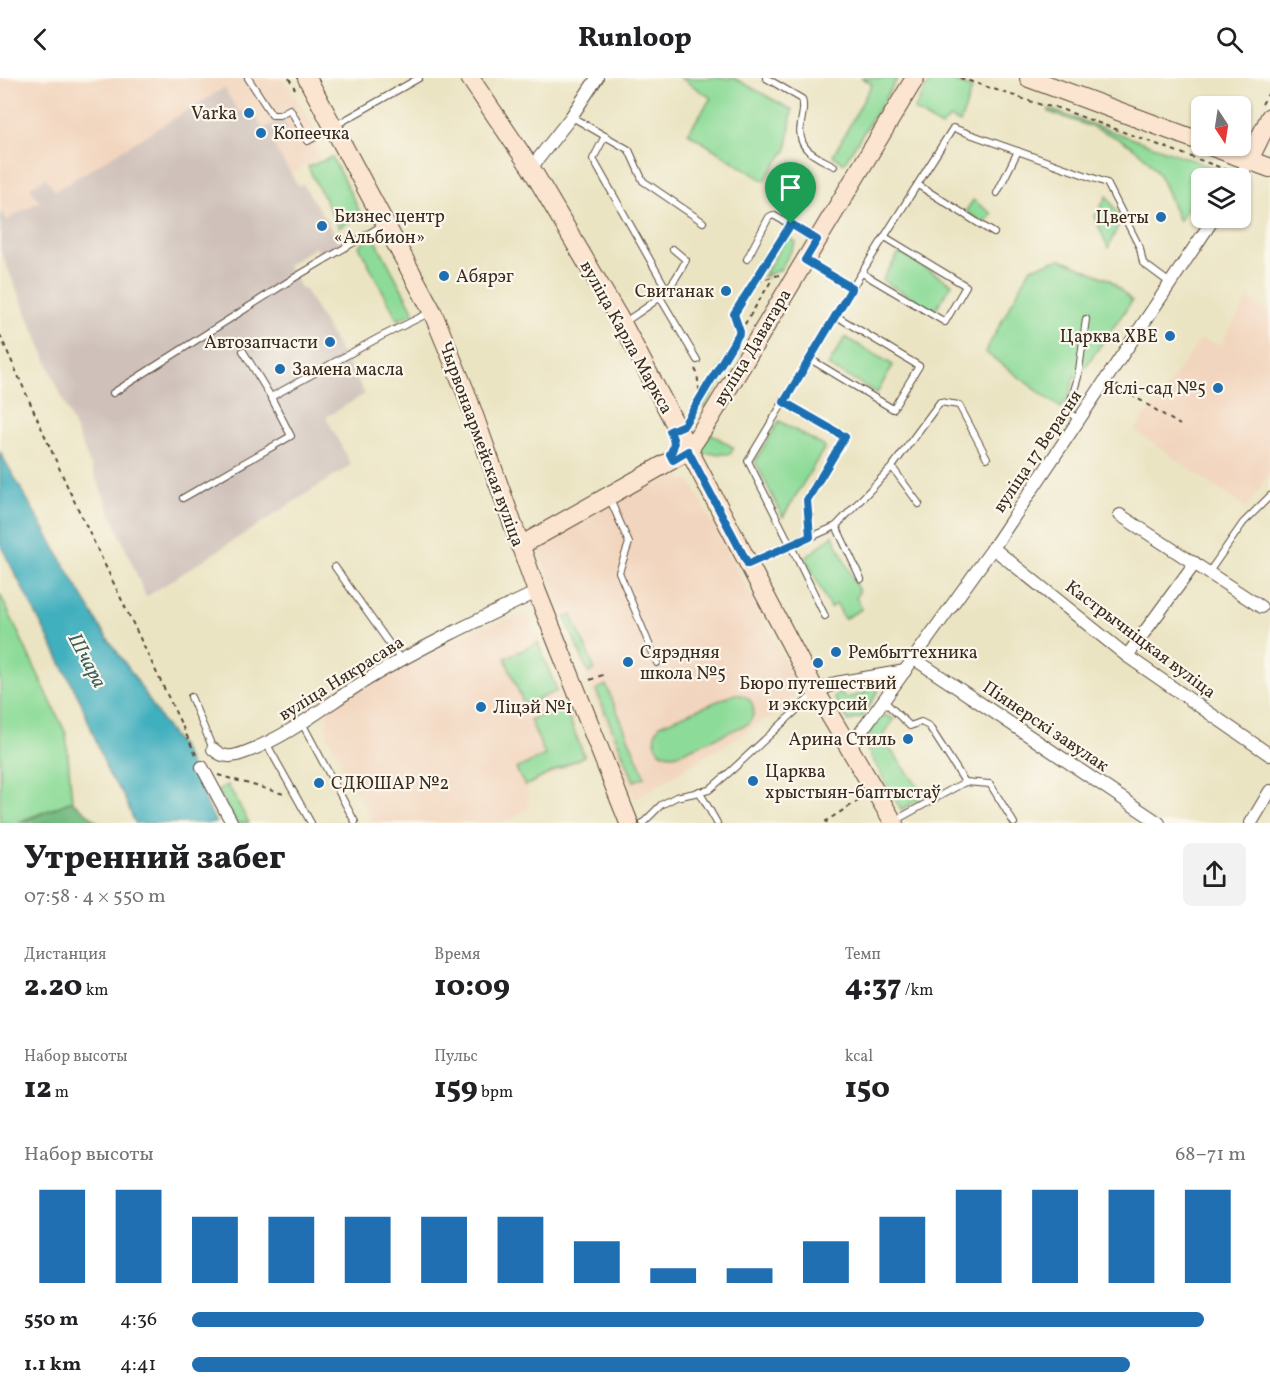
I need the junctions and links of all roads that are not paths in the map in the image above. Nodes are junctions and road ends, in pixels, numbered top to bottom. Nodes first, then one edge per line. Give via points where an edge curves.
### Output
1 (248, 78) edge
2 (307, 78) edge
3 (419, 78) edge
4 (470, 78) edge
5 (597, 78) edge
6 (766, 78) edge
7 (915, 78) edge
8 (1029, 78) edge
9 (571, 117) junction
10 (1270, 117) edge
11 (334, 126) junction
12 (605, 136) junction
13 (1191, 138) edge
14 (1018, 151) junction
15 (1223, 156) edge
16 (834, 166) dead end
17 (531, 168) junction
18 (1238, 168) edge
19 (1245, 168) edge
20 (1270, 168) edge
21 (1251, 171) edge
22 (918, 185) junction
23 (997, 193) dead end
24 (703, 222) dead end
25 (386, 223) junction
26 (1207, 228) edge
27 (994, 233) dead end
28 (885, 237) junction
29 (817, 240) junction
30 (673, 249) dead end
31 (747, 259) dead end
32 (805, 260) junction
33 (862, 273) junction
34 (1171, 283) junction
35 (852, 288) junction
36 (667, 290) junction
37 (661, 299) junction
38 (432, 311) junction
39 (836, 316) junction
40 (1086, 319) dead end
41 (622, 323) junction
42 (243, 351) dead end
43 (810, 359) junction
44 (694, 362) road end
45 (113, 393) dead end
46 (271, 397) junction
47 (784, 402) junction
48 (1079, 421) junction
49 (688, 451) junction
50 (987, 458) dead end
51 (892, 467) junction
52 (609, 496) junction
53 (1270, 496) edge
54 (183, 498) dead end
55 (919, 504) dead end
56 (1120, 514) dead end
57 (836, 526) junction
58 (810, 537) junction
59 (520, 546) junction
60 (791, 546) junction
61 (993, 548) junction
62 (1195, 563) junction
63 (748, 564) junction
64 (334, 567) dead end
65 (1209, 572) junction
66 (861, 579) dead end
67 (537, 592) junction
68 (1261, 607) dead end
69 (825, 616) dead end
70 (1127, 656) junction
71 (913, 658) junction
72 (401, 661) junction
73 (657, 663) dead end
74 (904, 671) junction
75 (816, 692) junction
76 (191, 697) dead end
77 (884, 701) junction
78 (302, 723) junction
79 (849, 747) junction
80 (269, 748) dead end
81 (213, 749) joint
82 (1270, 755) edge
83 (202, 767) road end
84 (965, 782) junction
85 (699, 791) junction
86 (1270, 791) edge
87 (356, 822) edge
88 (893, 822) edge
89 (232, 823) edge
90 (311, 823) edge
91 (629, 823) edge
92 (643, 823) edge
93 (717, 823) edge
94 (1014, 823) edge
95 (1159, 823) edge
96 (1251, 823) edge

1 - 11 lane via 272,115 290,109 308,141
2 - 11 street, Чырвонаармейская вуліца
3 - 11 lane
4 - 17 street, вуліца Карла Маркса
5 - 9 street
6 - 16 lane via 802,99 805,107 800,126 804,145 807,151
7 - 29 street, вуліца Даватара
8 - 13 street
9 - 12 lane
9 - 17 street
10 - 19 street
11 - 25 street, Чырвонаармейская вуліца
12 - 24 lane via 629,150 643,181
12 - 36 lane via 593,159
14 - 22 lane via 953,128
14 - 23 lane
14 - 34 lane via 1107,183 1140,248 1143,263
15 - 18 street
17 - 41 street, вуліца Карла Маркса
20 - 21 street
22 - 27 lane
22 - 28 lane
25 - 38 street, Чырвонаармейская вуліца
25 - 45 lane
26 - 34 street, вуліца 17 Верасня
28 - 33 lane
28 - 33 lane via 966,285 945,322
29 - 31 lane via 773,215
29 - 32 street, вуліца Даватара
30 - 36 lane via 686,260
32 - 35 lane
32 - 49 street, вуліца Даватара
33 - 35 lane
34 - 48 street, вуліца 17 Верасня
35 - 39 lane
36 - 37 lane
37 - 41 lane
37 - 44 lane
38 - 46 lane
38 - 59 street, Чырвонаармейская вуліца via 466,393
39 - 43 lane
39 - 43 lane via 919,366 898,401 893,409
40 - 48 lane via 1070,407
41 - 49 street, вуліца Карла Маркса
42 - 46 lane
43 - 47 lane
46 - 54 lane via 291,436
47 - 58 lane via 845,437 807,500
47 - 60 lane via 748,461
48 - 61 street, вуліца 17 Верасня
49 - 52 street, вуліца Даватара
49 - 63 street, вуліца Карла Маркса
50 - 51 lane via 959,405 940,402
51 - 55 lane
51 - 57 lane
52 - 59 street, вуліца Даватара
52 - 73 lane via 629,543 619,572
53 - 65 lane via 1243,523
56 - 62 street
57 - 58 lane
57 - 66 lane
58 - 60 lane
59 - 67 street, Чырвонаармейская вуліца
60 - 63 lane
60 - 69 lane
61 - 70 street, Кастрычніцкая вуліца
61 - 71 street, вуліца 17 Верасня
62 - 65 street
62 - 70 street
63 - 75 street, вуліца Карла Маркса
64 - 72 lane
65 - 68 street
67 - 72 street, вуліца Някрасава via 447,634
67 - 91 street, Чырвонаармейская вуліца
70 - 82 street, Кастрычніцкая вуліца
71 - 74 street, вуліца 17 Верасня
71 - 95 street, Піянерскі завулак
72 - 78 street, вуліца Някрасава
74 - 75 street via 836,683
74 - 77 street, вуліца 17 Верасня
75 - 79 street, вуліца Карла Маркса
75 - 85 lane via 732,770 708,790
76 - 81 lane, вуліца Някрасава
77 - 79 street, вуліца 17 Верасня
77 - 84 lane via 910,726 921,722 929,726
78 - 81 street, вуліца Някрасава via 243,753 228,757
78 - 87 lane
79 - 88 street, вуліца Карла Маркса
80 - 90 lane
83 - 89 street
84 - 88 lane
84 - 94 lane via 990,784
85 - 92 lane via 661,805
85 - 93 lane
86 - 96 street

